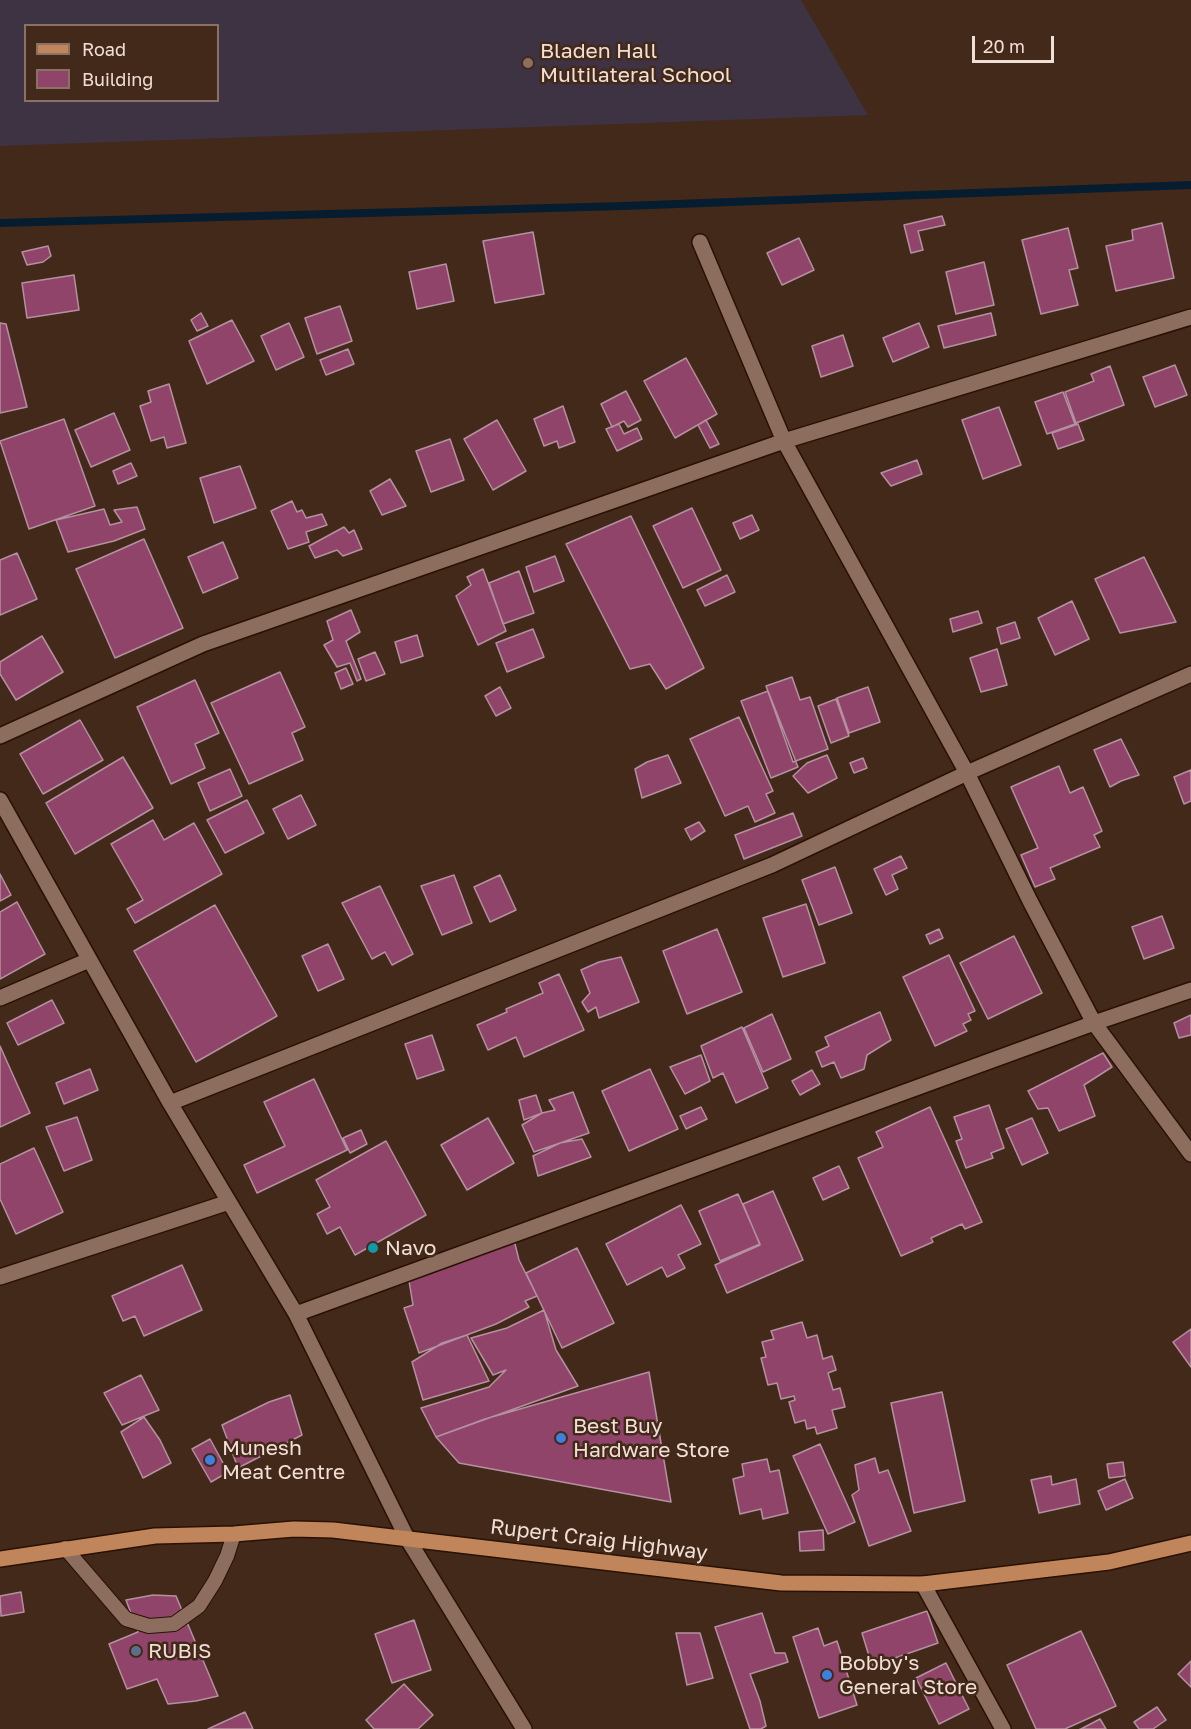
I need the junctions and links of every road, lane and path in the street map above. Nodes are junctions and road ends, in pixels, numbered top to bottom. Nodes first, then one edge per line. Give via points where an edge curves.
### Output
1 (700, 242) dead end
2 (1191, 317) edge
3 (784, 441) junction
4 (1191, 674) edge
5 (0, 736) edge
6 (967, 773) junction
7 (0, 800) edge
8 (89, 960) junction
9 (1191, 990) edge
10 (0, 998) edge
11 (1094, 1023) junction
12 (170, 1103) junction
13 (1191, 1154) edge
14 (229, 1202) junction
15 (0, 1277) edge
16 (296, 1314) junction
17 (234, 1534) junction
18 (407, 1538) junction
19 (1191, 1543) edge
20 (65, 1548) junction
21 (0, 1559) edge
22 (924, 1584) junction
23 (524, 1729) edge
24 (1003, 1729) edge

1 - 3 street
2 - 3 street
3 - 5 street via 202,644
3 - 6 street
4 - 6 street
6 - 11 street
6 - 12 street via 772,865
7 - 8 street
8 - 10 street
8 - 12 street
9 - 11 street
11 - 13 street
11 - 16 street
12 - 14 street
14 - 15 street
14 - 16 street
16 - 18 street
17 - 18 main road, Rupert Craig Highway via 294,1529
17 - 20 main road, Rupert Craig Highway via 155,1536
17 - 20 lane via 215,1581 199,1606 174,1623 148,1626 126,1619
18 - 22 main road, Rupert Craig Highway via 781,1583
18 - 23 street
19 - 22 main road, Rupert Craig Highway via 1109,1562
20 - 21 main road, Rupert Craig Highway
22 - 24 street

